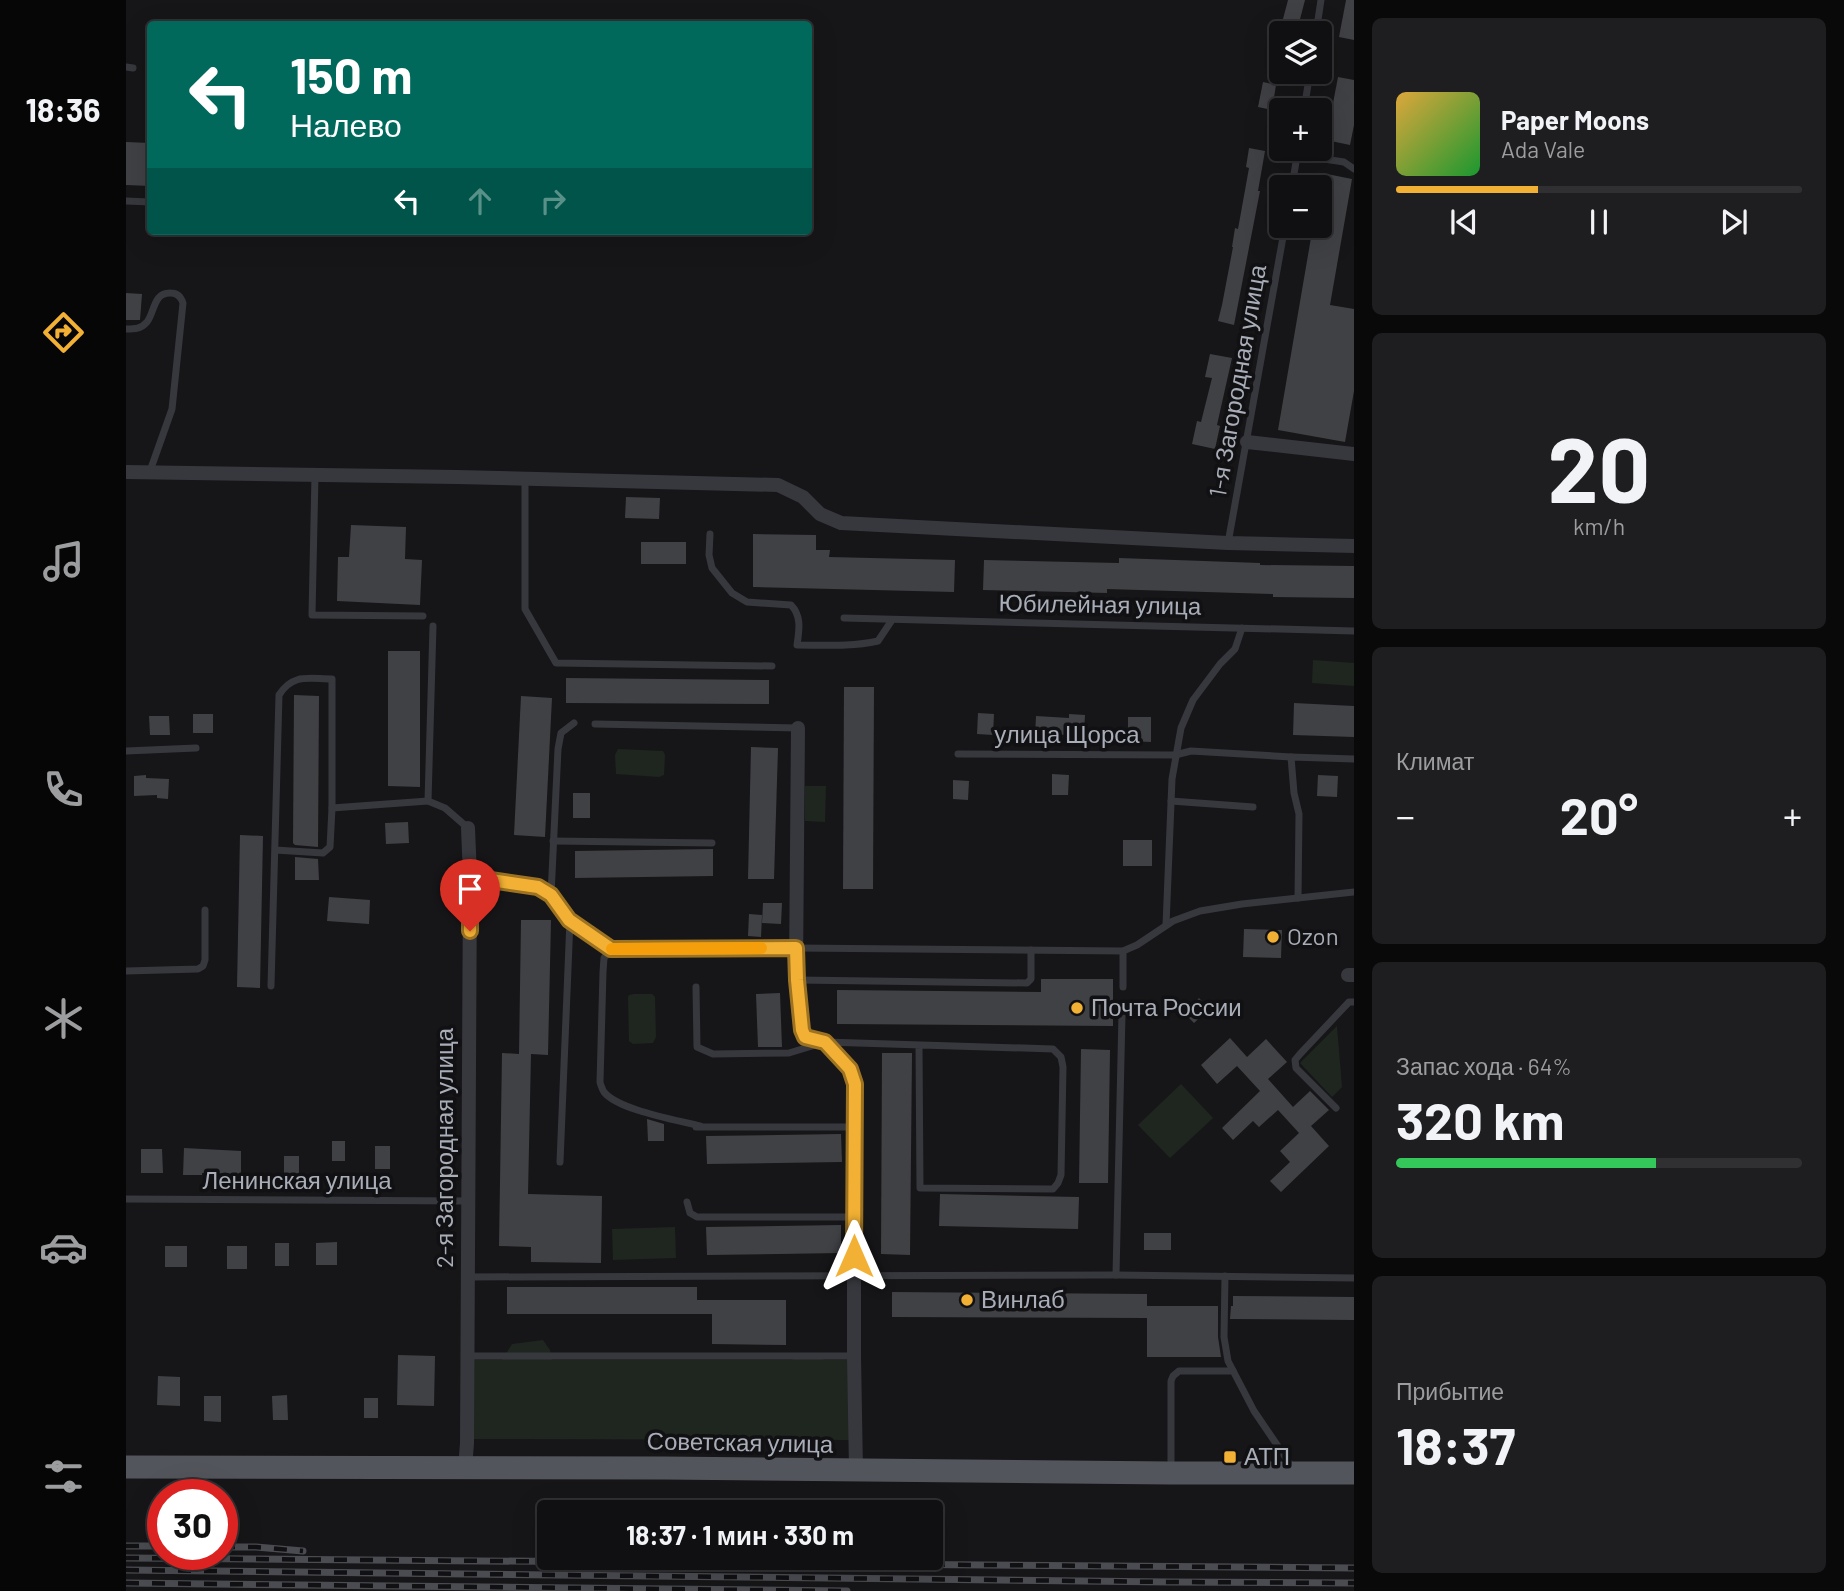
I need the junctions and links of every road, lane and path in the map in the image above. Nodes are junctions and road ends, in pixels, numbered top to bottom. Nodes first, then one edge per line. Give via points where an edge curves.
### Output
1 (1321, 0) edge
2 (1318, 21) edge
3 (1332, 160) edge
4 (1354, 169) edge
5 (126, 201) edge
6 (147, 202) edge
7 (1283, 238) edge
8 (126, 329) edge
9 (1247, 442) junction
10 (1354, 454) edge
11 (126, 472) edge
12 (149, 472) junction
13 (315, 474) junction
14 (525, 478) junction
15 (710, 534) dead end
16 (1228, 543) junction
17 (1354, 546) edge
18 (423, 616) dead end
19 (844, 618) dead end
20 (892, 620) junction
21 (433, 626) dead end
22 (1242, 628) junction
23 (1354, 631) edge
24 (772, 666) dead end
25 (574, 723) dead end
26 (595, 724) dead end
27 (798, 728) joint
28 (196, 748) dead end
29 (126, 751) edge
30 (958, 754) dead end
31 (1175, 755) junction
32 (1291, 757) junction
33 (1354, 759) edge
34 (428, 801) junction
35 (1171, 801) junction
36 (1253, 807) dead end
37 (332, 808) junction
38 (468, 828) joint
39 (553, 841) junction
40 (712, 843) dead end
41 (275, 850) junction
42 (470, 877) junction
43 (1354, 892) edge
44 (551, 895) junction
45 (1298, 898) junction
46 (205, 910) dead end
47 (569, 920) junction
48 (1166, 925) junction
49 (796, 948) junction
50 (611, 949) junction
51 (1031, 950) junction
52 (1123, 951) junction
53 (126, 971) edge
54 (797, 980) junction
55 (271, 986) dead end
56 (1123, 987) dead end
57 (696, 988) dead end
58 (1354, 1002) edge
59 (1122, 1014) dead end
60 (825, 1042) junction
61 (919, 1046) junction
62 (1336, 1108) dead end
63 (854, 1127) junction
64 (560, 1162) dead end
65 (126, 1199) edge
66 (467, 1201) junction
67 (687, 1202) dead end
68 (854, 1217) junction
69 (854, 1275) junction
70 (1116, 1275) junction
71 (1225, 1276) junction
72 (467, 1277) junction
73 (1354, 1278) edge
74 (466, 1356) junction
75 (854, 1356) junction
76 (1233, 1371) junction
77 (126, 1467) edge
78 (465, 1469) junction
79 (856, 1470) junction
80 (1297, 1473) junction
81 (1354, 1473) edge
82 (1171, 1474) junction

1 - 2 lane
3 - 4 lane
5 - 6 lane
7 - 9 lane, 1-я Загородная улица
8 - 12 lane via 138,329 148,321 162,294 180,296 172,408
9 - 10 street
9 - 16 lane, 1-я Загородная улица
11 - 12 street
12 - 13 street
13 - 14 street
13 - 18 lane via 312,615
14 - 16 street via 778,485 841,523
14 - 24 lane via 525,609 556,663
15 - 20 lane via 712,568 732,593 747,602 791,605 797,611 797,645 878,641
16 - 17 street
19 - 20 lane, Юбилейная улица
20 - 22 lane, Юбилейная улица
21 - 34 lane
22 - 23 lane, Юбилейная улица
22 - 31 lane via 1235,649 1193,699
25 - 39 lane via 561,733 558,749
26 - 27 lane
27 - 49 street
28 - 29 lane
30 - 31 lane, улица Щорса
31 - 32 lane, улица Щорса via 1191,751
31 - 35 lane
32 - 33 lane, улица Щорса
32 - 45 lane via 1299,814
34 - 37 lane
34 - 38 lane via 445,808
35 - 36 lane
35 - 48 lane
37 - 41 lane via 330,847 323,853
37 - 41 lane via 332,679 296,679 279,695
38 - 42 street, 2-я Загородная улица
39 - 40 lane
39 - 44 lane
41 - 55 lane
42 - 44 lane via 538,887
42 - 66 street, 2-я Загородная улица
43 - 45 lane
44 - 47 lane
45 - 48 lane via 1199,911
46 - 53 lane via 203,966
47 - 50 lane
47 - 64 lane
48 - 52 lane
49 - 50 lane
49 - 51 lane
49 - 54 street
50 - 63 lane via 604,958 600,1082 611,1098 632,1109 698,1126
51 - 52 lane
51 - 54 lane via 1027,983
52 - 56 lane
54 - 60 street via 805,1037
57 - 60 lane via 697,1047 704,1052 789,1053
58 - 62 lane via 1349,1002 1296,1060 1296,1068
59 - 70 lane
60 - 61 lane
60 - 63 street via 850,1069 855,1084
61 - 61 lane via 1053,1049 1063,1067 1060,1175 1053,1189 920,1188
63 - 68 street
65 - 66 lane, Ленинская улица
66 - 72 street, 2-я Загородная улица
67 - 68 lane via 696,1217
68 - 69 street
69 - 70 lane
69 - 72 lane
69 - 75 street
70 - 71 lane
71 - 73 lane
71 - 76 lane via 1224,1337
72 - 74 street, 2-я Загородная улица
74 - 75 lane
74 - 78 street, 2-я Загородная улица
75 - 79 street
76 - 80 lane
76 - 82 lane via 1179,1370 1173,1376
77 - 78 main road, Советская улица
78 - 79 main road, Советская улица
79 - 82 main road, Советская улица
80 - 81 main road, Советская улица
80 - 82 main road, Советская улица

